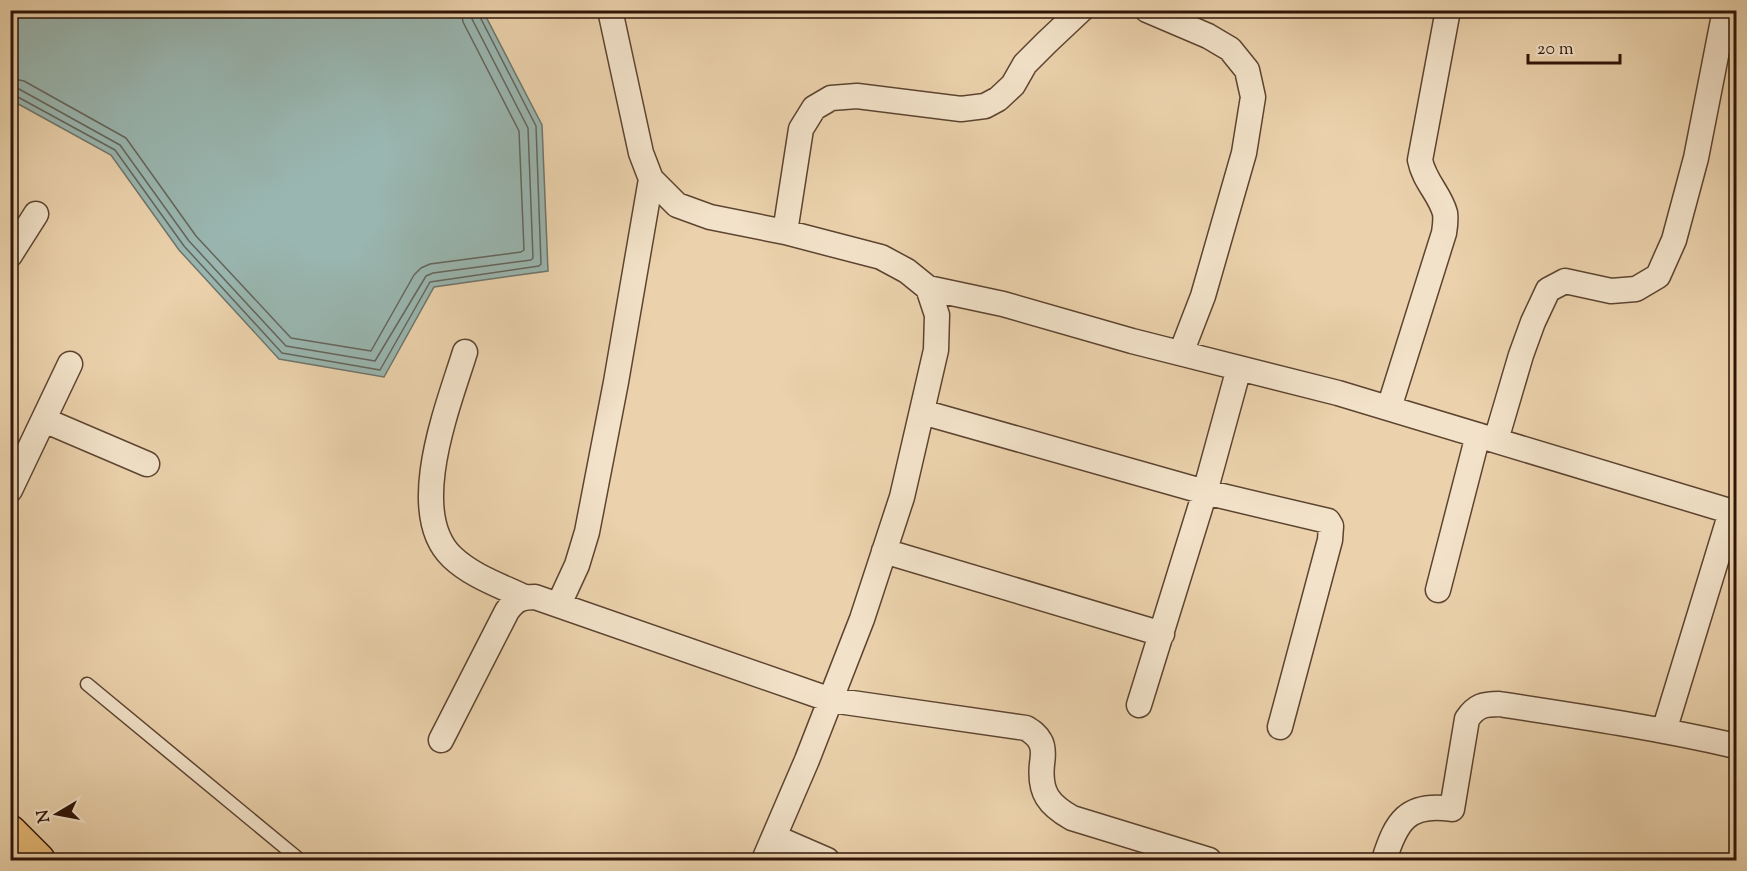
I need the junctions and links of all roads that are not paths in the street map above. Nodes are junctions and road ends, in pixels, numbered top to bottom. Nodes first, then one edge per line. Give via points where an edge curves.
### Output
1 (610, 10) edge
2 (1082, 10) edge
3 (1147, 10) edge
4 (1448, 10) edge
5 (1725, 10) edge
6 (1727, 52) edge
7 (651, 179) junction
8 (36, 214) dead end
9 (785, 232) junction
10 (10, 255) edge
11 (928, 288) junction
12 (465, 352) dead end
13 (1181, 353) junction
14 (70, 364) dead end
15 (1239, 368) junction
16 (1389, 408) junction
17 (922, 412) junction
18 (44, 420) junction
19 (1487, 438) junction
20 (147, 464) dead end
21 (10, 490) edge
22 (1205, 492) junction
23 (1734, 513) edge
24 (885, 551) junction
25 (1438, 590) dead end
26 (524, 597) junction
27 (559, 604) junction
28 (1162, 634) junction
29 (87, 684) dead end
30 (831, 700) junction
31 (1140, 705) dead end
32 (1280, 728) dead end
33 (1664, 731) junction
34 (441, 740) dead end
35 (1737, 746) edge
36 (10, 832) edge
37 (774, 837) junction
38 (38, 861) edge
39 (300, 861) edge
40 (764, 861) edge
41 (827, 861) edge
42 (1209, 861) edge
43 (1384, 861) edge

1 - 7 street via 641,153
2 - 9 street via 1025,64 1006,92 985,106 961,110 856,96 831,98 814,108 801,129
3 - 13 street via 1230,49 1246,70 1253,96 1244,153 1203,296
4 - 16 street via 1420,160 1425,178 1446,216 1444,233
5 - 6 street
6 - 19 street via 1674,240 1658,276 1636,289 1611,291 1565,281 1548,290
7 - 9 street via 677,205 710,217
7 - 27 street via 587,532
8 - 10 street
9 - 11 street via 881,257
11 - 13 street via 1003,304
11 - 17 street via 937,315 936,350
12 - 26 street via 438,439 430,491 432,515 450,556 469,571
13 - 15 street
14 - 18 street
15 - 16 street
15 - 22 street
16 - 19 street
17 - 22 street
17 - 24 street
18 - 20 street
18 - 21 street
19 - 23 street
19 - 25 street
22 - 28 street
22 - 32 street via 1328,520 1332,526
23 - 33 street
24 - 28 street
24 - 30 street
26 - 27 street
26 - 34 street via 507,611
27 - 30 street
28 - 31 street
29 - 39 lane
30 - 37 street
30 - 42 street via 1026,728 1042,742 1044,794 1056,809 1072,818
33 - 35 street
33 - 43 street via 1483,704 1467,719 1452,809 1418,809 1401,820
36 - 38 highway
37 - 40 street
37 - 41 street

